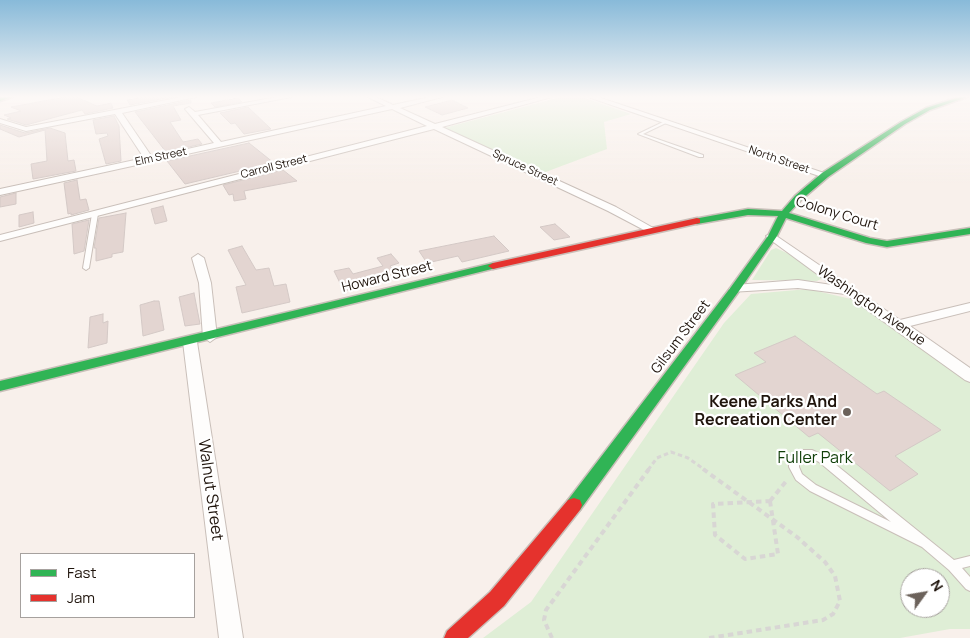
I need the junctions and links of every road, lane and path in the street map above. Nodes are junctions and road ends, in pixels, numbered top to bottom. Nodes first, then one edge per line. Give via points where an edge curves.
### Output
1 (19, 127) edge
2 (37, 127) edge
3 (128, 127) edge
4 (205, 127) edge
5 (300, 127) edge
6 (431, 127) edge
7 (436, 127) edge
8 (656, 127) edge
9 (680, 127) edge
10 (897, 127) edge
11 (219, 144) junction
12 (701, 156) dead end
13 (149, 159) junction
14 (825, 175) junction
15 (0, 192) edge
16 (95, 214) junction
17 (784, 214) junction
18 (650, 229) junction
19 (970, 231) edge
20 (772, 236) junction
21 (0, 238) edge
22 (198, 258) dead end
23 (86, 268) dead end
24 (736, 289) junction
25 (848, 290) junction
26 (970, 307) edge
27 (898, 325) junction
28 (210, 336) junction
29 (190, 342) junction
30 (970, 376) edge
31 (0, 386) edge
32 (799, 477) junction
33 (770, 501) junction
34 (748, 502) junction
35 (773, 520) junction
36 (924, 543) junction
37 (970, 561) edge
38 (953, 566) junction
39 (970, 585) edge
40 (231, 638) edge
41 (454, 638) edge
42 (552, 638) edge
43 (708, 638) edge

1 - 2 street
3 - 13 street
4 - 11 street
5 - 11 street, Elm Street
6 - 16 street, Carroll Street
7 - 18 street, Spruce Street
8 - 12 lane via 640,134
9 - 14 street, North Street
10 - 14 street, Gilsum Street
11 - 13 street, Elm Street
13 - 15 street, Elm Street
14 - 17 street, Gilsum Street
16 - 21 street, Carroll Street
16 - 23 lane
17 - 18 street, Howard Street via 748,212
17 - 19 street, Colony Court via 877,243
17 - 20 street, Gilsum Street
18 - 28 street, Howard Street
20 - 24 street, Gilsum Street
20 - 25 street, Washington Avenue
22 - 28 street via 205,283
24 - 25 street via 798,284
24 - 41 street, Gilsum Street via 539,549 497,599
25 - 27 street, Washington Avenue
26 - 27 street
27 - 30 street, Washington Avenue
28 - 29 street, Howard Street
29 - 31 street, Howard Street
29 - 40 street, Walnut Street
32 - 33 path via 788,479
32 - 36 lane via 813,488
32 - 36 lane via 794,458 812,454 842,474
33 - 34 path
33 - 35 path
34 - 35 path
34 - 35 path via 713,504 715,535 746,559 778,554
34 - 42 path via 688,458 671,452 657,458 546,610 544,620
35 - 43 path via 825,562 835,576 840,601 833,614 823,620
36 - 38 lane
37 - 38 lane
38 - 39 lane

